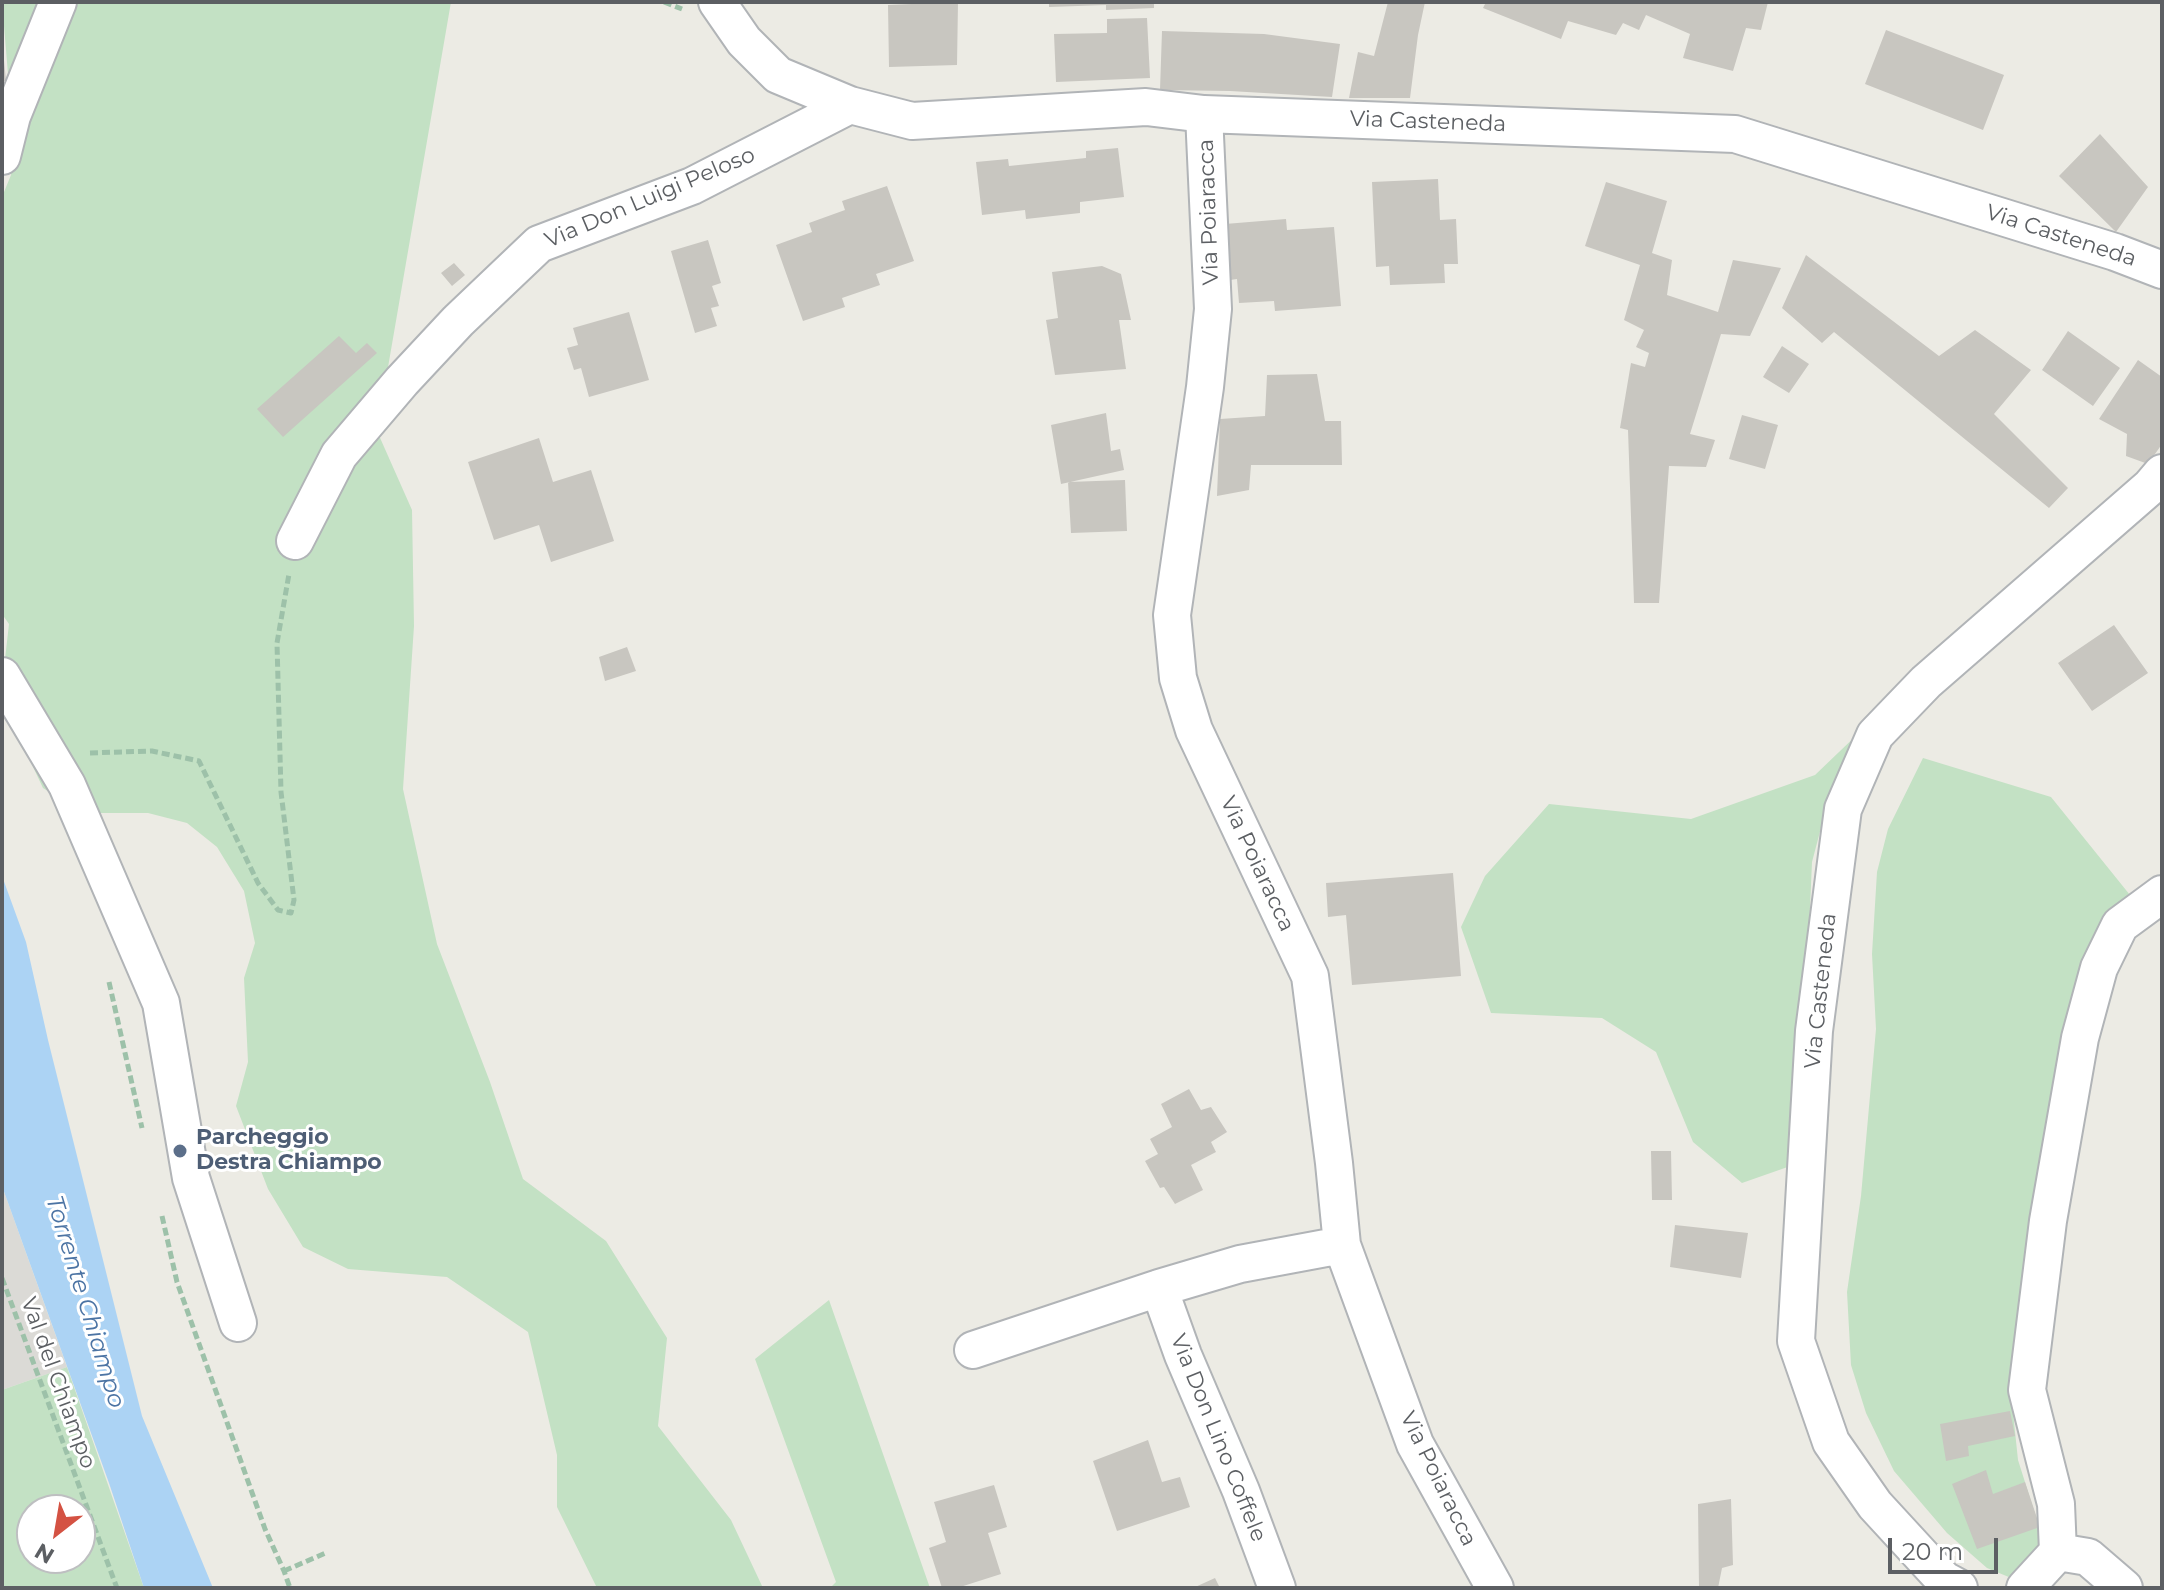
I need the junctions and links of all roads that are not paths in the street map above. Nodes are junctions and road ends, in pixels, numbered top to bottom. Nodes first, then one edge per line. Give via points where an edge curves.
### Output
1 (58, 2) edge
2 (717, 2) edge
3 (850, 105) junction
4 (1204, 114) junction
5 (2, 156) edge
6 (2162, 247) edge
7 (2115, 252) junction
8 (2162, 270) edge
9 (2162, 473) edge
10 (295, 541) road end
11 (2, 676) edge
12 (2162, 894) edge
13 (1342, 1245) junction
14 (1159, 1288) junction
15 (238, 1323) dead end
16 (973, 1350) dead end
17 (2058, 1552) junction
18 (1483, 1580) edge
19 (1277, 1588) edge
20 (1959, 1588) edge
21 (2025, 1588) edge
22 (2124, 1588) edge

1 - 5 street via 12,116
2 - 3 street, Via Casteneda via 744,41 778,75
3 - 4 street, Via Casteneda via 912,121 1146,107
3 - 10 street, Via Don Luigi Peloso via 692,186 539,244 458,321 339,455
4 - 7 street, Via Casteneda via 1735,134
4 - 13 street, Via Poiaracca via 1213,309 1172,615 1178,678 1194,730 1310,976
6 - 7 street
7 - 8 street, Via Casteneda
9 - 20 street, Via Casteneda via 1885,724 1875,735 1843,809 1814,1031 1796,1341 1831,1442 1875,1505 1944,1580
11 - 15 street via 67,785 161,1003 191,1178
12 - 17 street via 2120,925 2099,968 2080,1038 2048,1221 2027,1390 2056,1504
13 - 14 street via 1240,1264
13 - 18 street, Via Poiaracca via 1415,1444
14 - 16 street
14 - 19 street, Via Don Lino Coffele
17 - 21 street
17 - 22 street via 2088,1557

